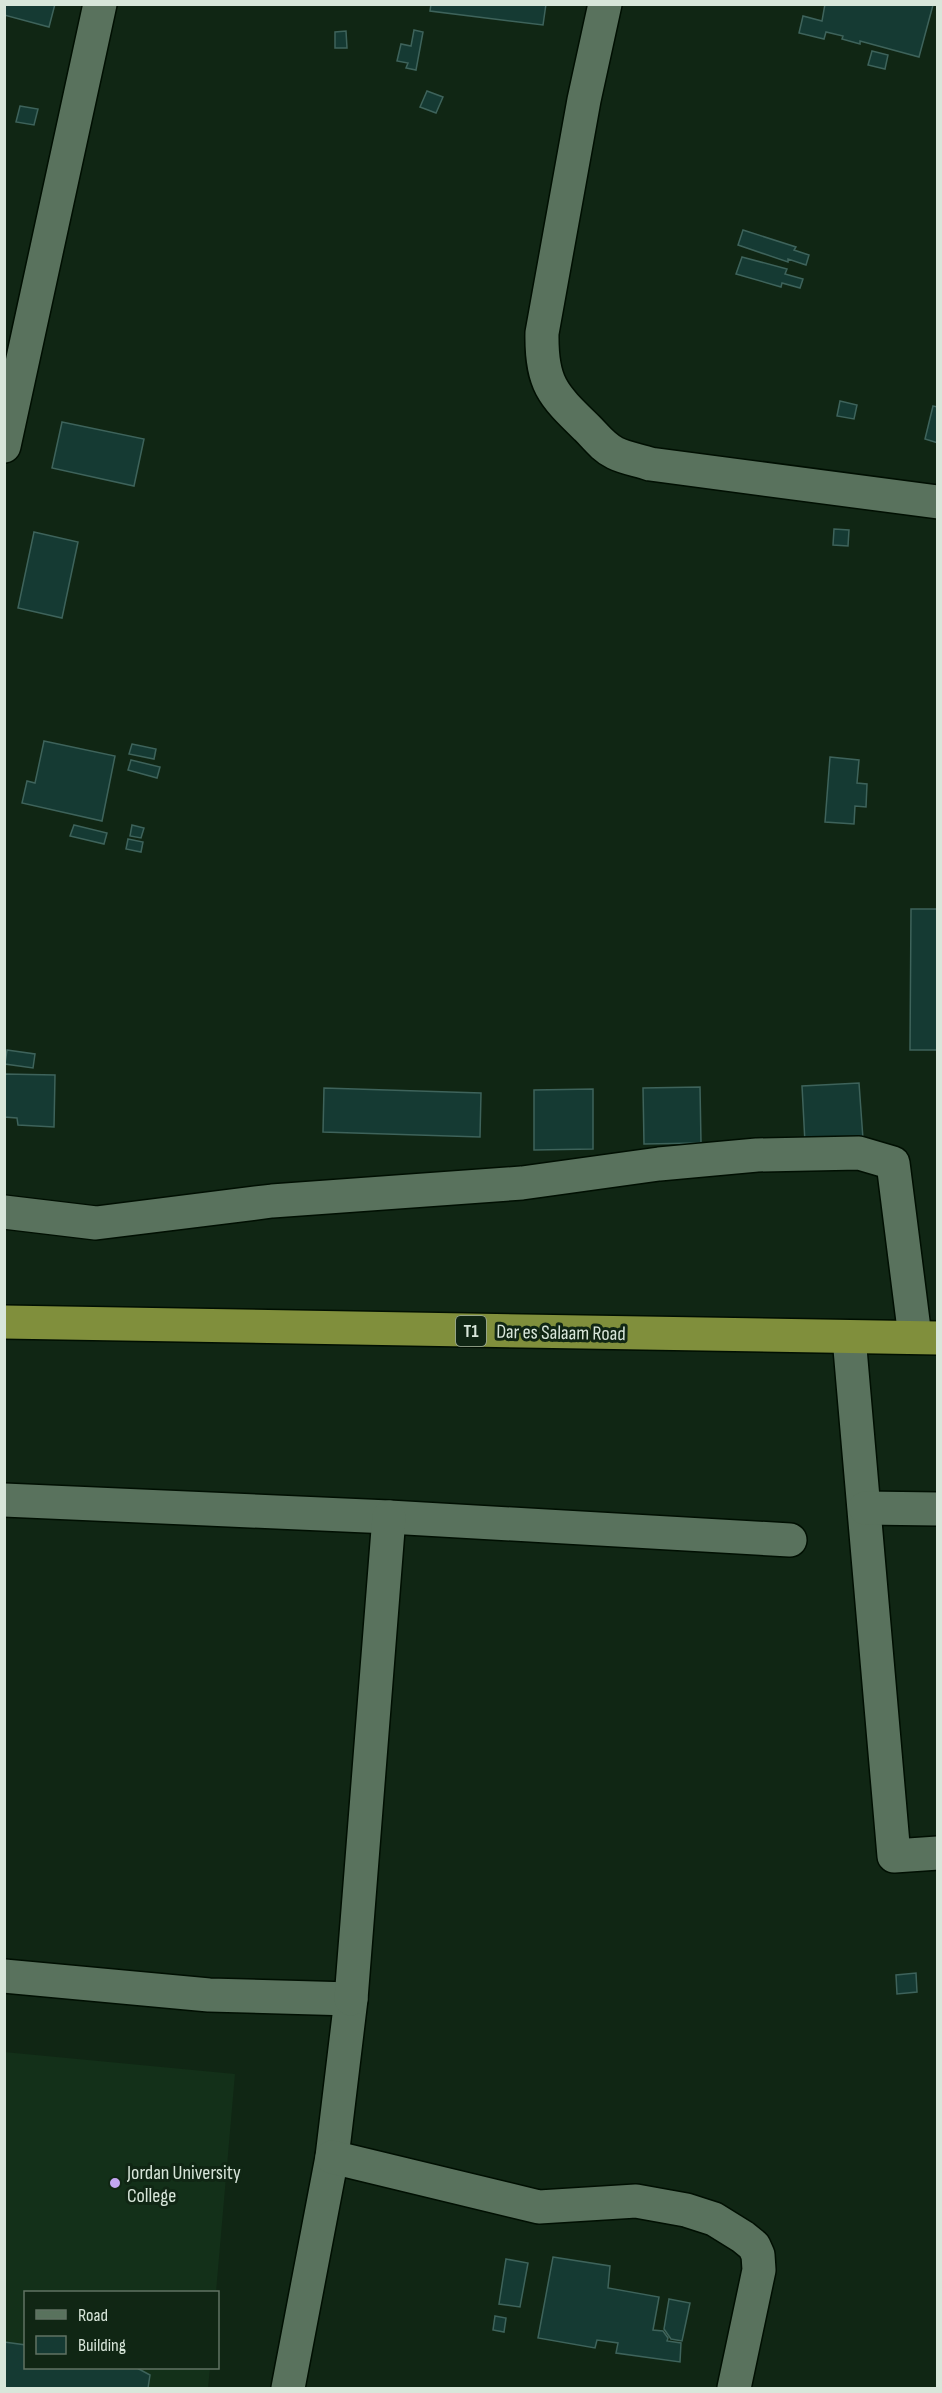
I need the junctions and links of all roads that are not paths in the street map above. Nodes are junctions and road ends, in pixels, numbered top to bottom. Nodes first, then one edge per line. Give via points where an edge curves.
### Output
1 (100, 4) edge
2 (605, 4) edge
3 (4, 446) edge
4 (938, 502) edge
5 (4, 1212) edge
6 (4, 1322) edge
7 (849, 1337) junction
8 (926, 1337) edge
9 (4, 1500) edge
10 (865, 1508) junction
11 (938, 1509) edge
12 (389, 1517) junction
13 (790, 1540) dead end
14 (938, 1853) edge
15 (4, 1976) edge
16 (351, 1998) junction
17 (332, 2157) junction
18 (288, 2388) edge
19 (734, 2388) edge

1 - 3 street
2 - 4 street via 542,333 546,376 564,406 609,450 626,458
5 - 8 street via 96,1223 272,1200 522,1183 757,1155 859,1153 893,1163
6 - 7 highway, Dar es Salaam Road / T1
7 - 8 highway, Dar es Salaam Road / T1
7 - 10 street
9 - 12 street
10 - 11 street
10 - 14 street via 894,1856
12 - 13 street
12 - 16 street
15 - 16 street via 209,1995
16 - 17 street
17 - 18 street
17 - 19 street via 539,2207 636,2201 686,2210 729,2226 754,2246 759,2270

